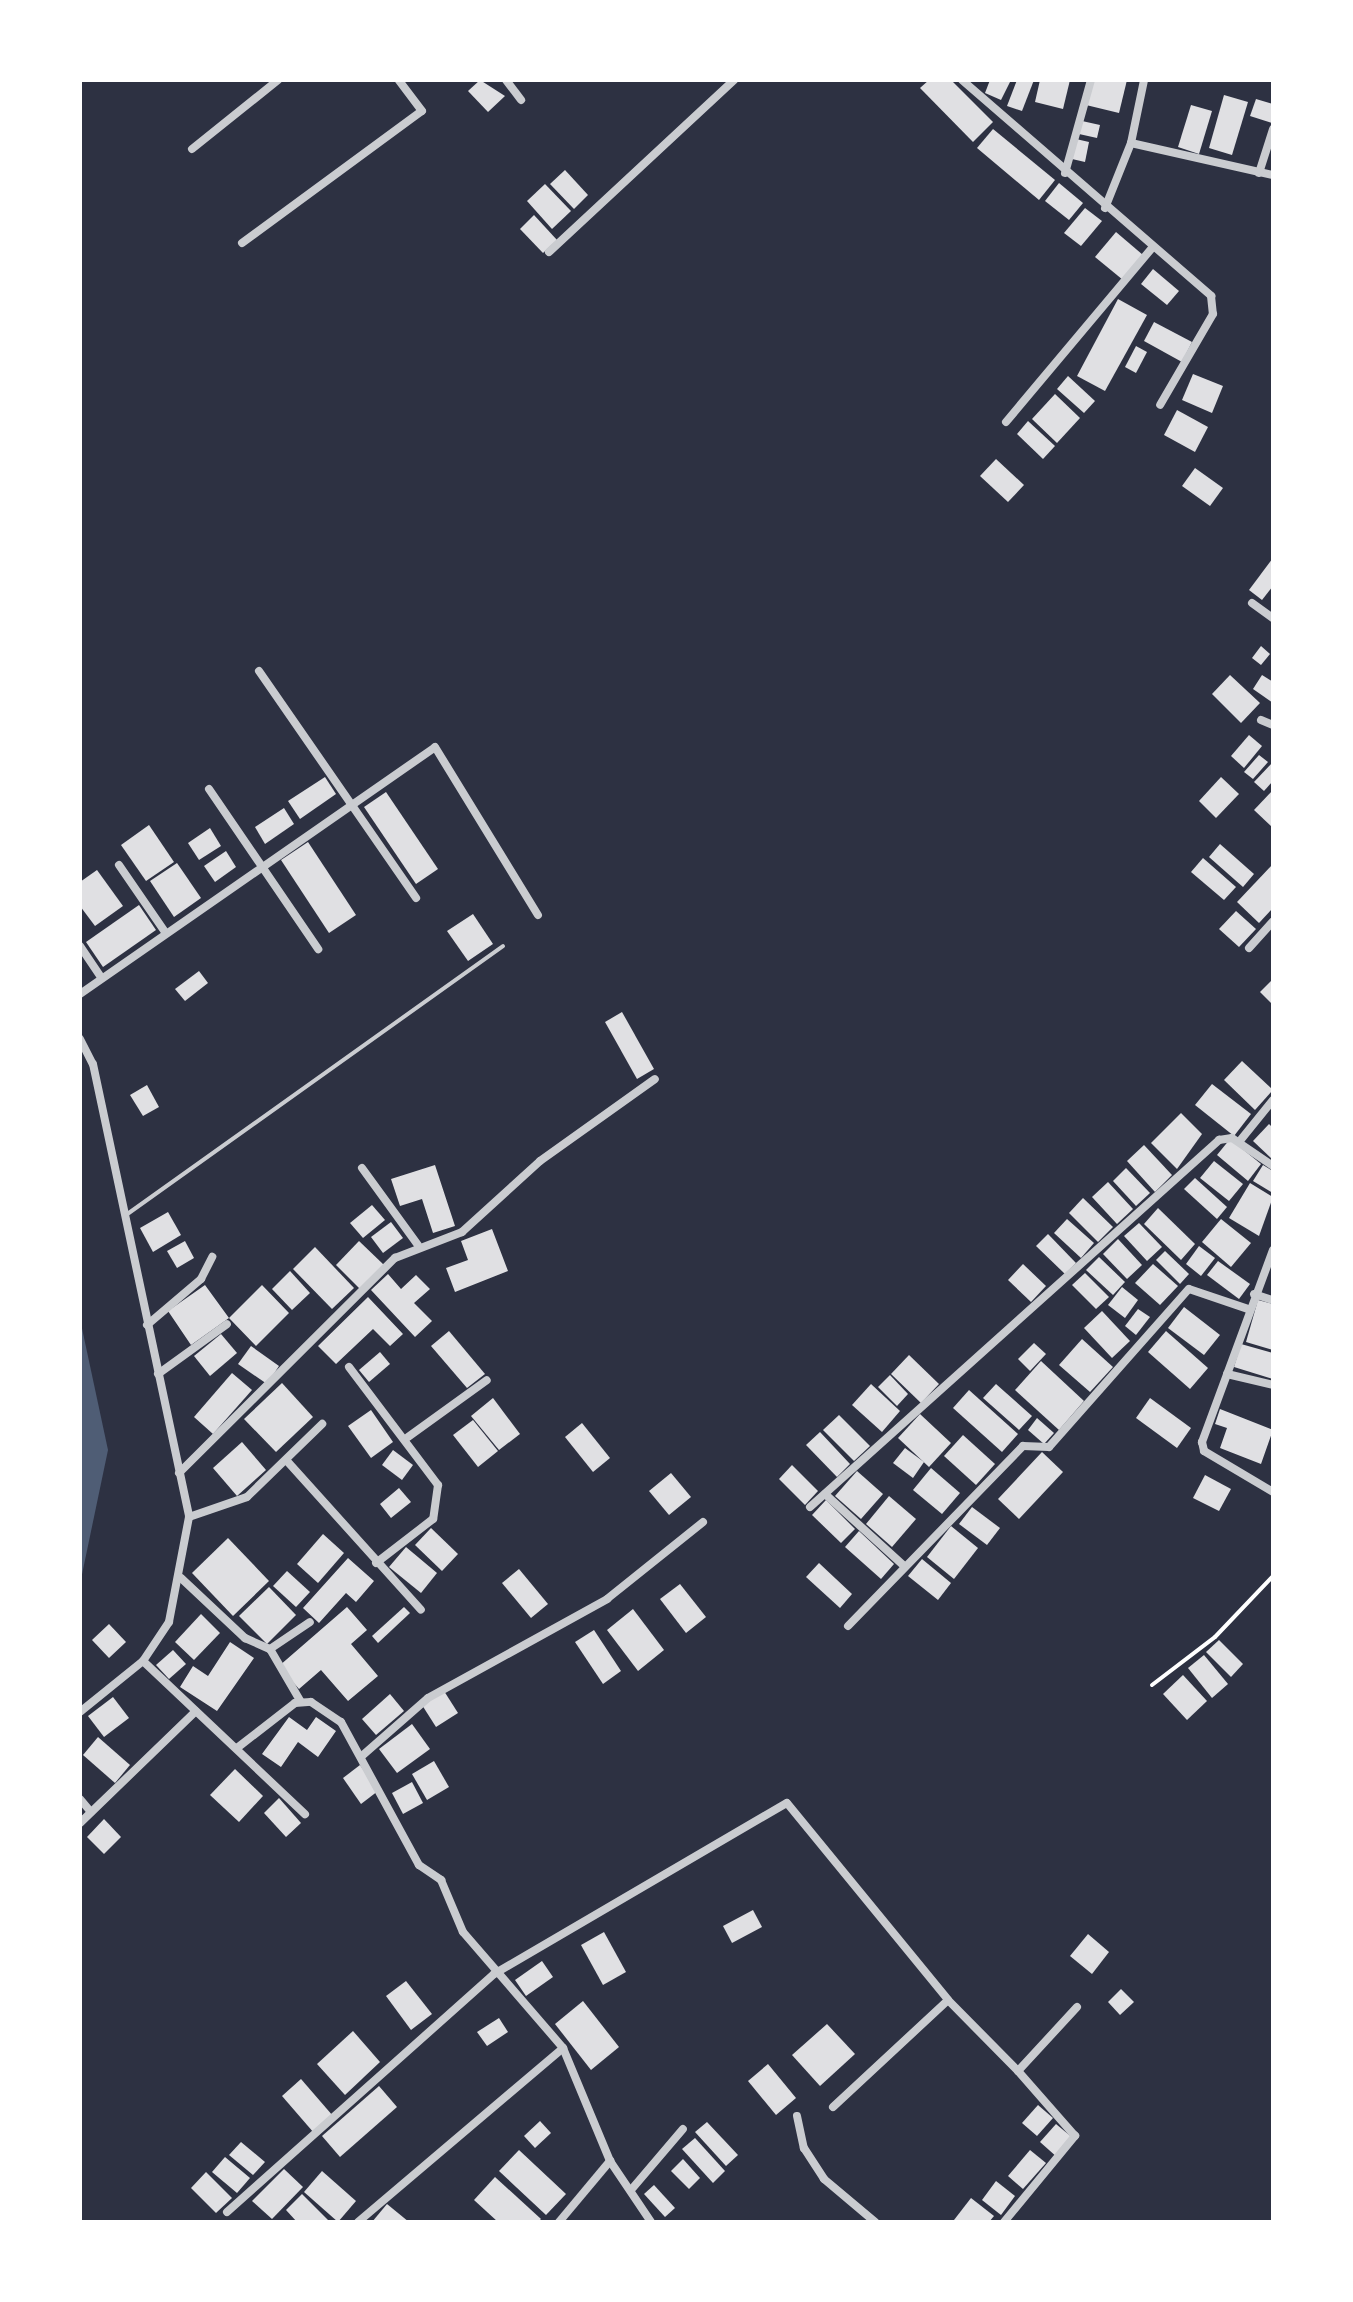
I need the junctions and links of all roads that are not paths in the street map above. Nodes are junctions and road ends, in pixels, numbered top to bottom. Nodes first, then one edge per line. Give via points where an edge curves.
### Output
1 (278, 80) edge
2 (399, 80) edge
3 (506, 80) edge
4 (734, 80) edge
5 (962, 80) edge
6 (1091, 80) edge
7 (1144, 80) edge
8 (521, 100) dead end
9 (1273, 129) edge
10 (1131, 143) junction
11 (192, 149) dead end
12 (1065, 173) junction
13 (1259, 173) junction
14 (1273, 175) edge
15 (1105, 208) junction
16 (242, 243) dead end
17 (1152, 248) junction
18 (549, 252) dead end
19 (1160, 405) dead end
20 (1006, 422) dead end
21 (1252, 603) dead end
22 (1273, 618) edge
23 (259, 671) dead end
24 (1261, 720) dead end
25 (1273, 725) edge
26 (209, 789) dead end
27 (350, 803) junction
28 (119, 865) dead end
29 (261, 865) junction
30 (416, 898) dead end
31 (538, 915) dead end
32 (1273, 921) edge
33 (165, 932) junction
34 (80, 946) edge
35 (503, 946) dead end
36 (1249, 948) dead end
37 (318, 949) dead end
38 (101, 977) junction
39 (80, 994) edge
40 (80, 1039) edge
41 (655, 1079) dead end
42 (1273, 1100) edge
43 (1239, 1142) junction
44 (1273, 1166) edge
45 (362, 1168) dead end
46 (126, 1215) junction
47 (418, 1245) junction
48 (1273, 1250) edge
49 (212, 1257) dead end
50 (1254, 1294) junction
51 (1273, 1300) edge
52 (1248, 1309) junction
53 (227, 1324) dead end
54 (147, 1325) junction
55 (349, 1367) dead end
56 (158, 1374) junction
57 (1227, 1374) junction
58 (487, 1380) dead end
59 (1273, 1385) edge
60 (322, 1424) dead end
61 (408, 1437) junction
62 (287, 1461) junction
63 (179, 1473) junction
64 (1273, 1492) edge
65 (825, 1494) junction
66 (810, 1507) dead end
67 (189, 1517) junction
68 (703, 1522) dead end
69 (376, 1563) junction
70 (904, 1566) junction
71 (181, 1578) junction
72 (421, 1610) dead end
73 (310, 1622) dead end
74 (848, 1626) dead end
75 (270, 1649) junction
76 (143, 1661) junction
77 (301, 1702) junction
78 (196, 1711) junction
79 (80, 1712) edge
80 (237, 1748) junction
81 (363, 1755) junction
82 (80, 1799) edge
83 (91, 1812) junction
84 (305, 1814) dead end
85 (80, 1823) edge
86 (494, 1974) junction
87 (948, 2000) junction
88 (1077, 2007) dead end
89 (563, 2048) junction
90 (1018, 2071) junction
91 (833, 2107) dead end
92 (797, 2116) dead end
93 (683, 2129) dead end
94 (610, 2161) junction
95 (631, 2190) junction
96 (227, 2212) dead end
97 (358, 2222) edge
98 (559, 2222) edge
99 (651, 2222) edge
100 (875, 2222) edge
101 (1004, 2222) edge

1 - 11 street
2 - 16 street via 422,111
3 - 8 street
4 - 18 street
5 - 12 street
6 - 12 street
7 - 10 street
9 - 13 street
10 - 13 street
10 - 15 street
12 - 15 street
13 - 14 street
15 - 17 street
17 - 19 street via 1214,302
17 - 20 street
21 - 22 street
23 - 27 street
24 - 25 street
26 - 29 street
27 - 29 street
27 - 30 street
27 - 31 street via 435,747
28 - 33 street
29 - 33 street
29 - 37 street
32 - 36 street
33 - 38 street
34 - 38 street
35 - 46 lane
38 - 39 street
40 - 46 street via 93,1064
41 - 47 street via 540,1161 462,1232
42 - 43 street
43 - 44 street
43 - 65 street via 1219,1140
45 - 47 street
46 - 54 street
47 - 63 street via 395,1258
48 - 50 street
49 - 54 street via 201,1279
50 - 51 street
50 - 52 street
52 - 57 street
52 - 70 street via 1189,1289 1049,1447 1023,1446
53 - 56 street
54 - 56 street
55 - 61 street
56 - 63 street
57 - 59 street
57 - 64 street via 1202,1446
58 - 61 street
60 - 62 street
61 - 69 street via 438,1485 438,1507
62 - 67 street via 247,1497
62 - 69 street
63 - 67 street
65 - 66 street
65 - 70 street
67 - 71 street
68 - 81 street via 607,1599 428,1698
69 - 72 street
70 - 74 street
71 - 75 street via 245,1638
71 - 76 street via 169,1622
73 - 75 street
75 - 77 street
76 - 78 street
76 - 79 street
77 - 80 street
77 - 81 street via 341,1722
78 - 80 street
78 - 83 street
80 - 84 street
81 - 86 street via 419,1865 441,1880 454,1917
82 - 83 street
83 - 85 street
86 - 87 street via 787,1803
86 - 89 street
86 - 96 street
87 - 90 street
87 - 91 street
88 - 90 street
89 - 94 street
89 - 97 street
90 - 101 street via 1075,2136
92 - 100 street via 804,2148 824,2179
93 - 95 street
94 - 95 street
94 - 98 street
95 - 99 street

